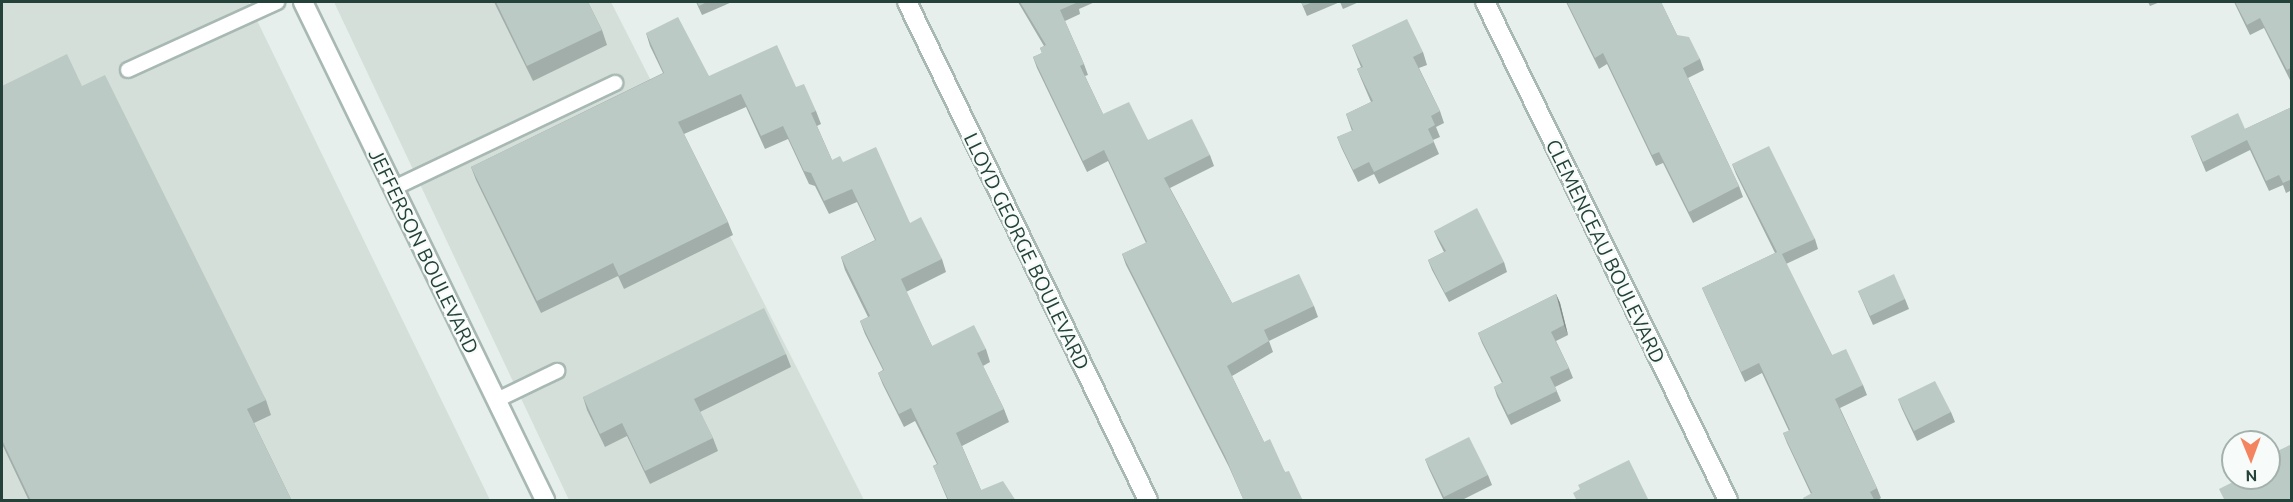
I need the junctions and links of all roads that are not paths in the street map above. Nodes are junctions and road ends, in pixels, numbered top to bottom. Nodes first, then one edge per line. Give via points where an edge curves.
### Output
1 (277, 2) edge
2 (303, 2) edge
3 (907, 2) edge
4 (1485, 2) edge
5 (128, 70) dead end
6 (615, 83) dead end
7 (394, 188) junction
8 (557, 370) dead end
9 (497, 400) junction
10 (545, 501) edge
11 (1148, 501) edge
12 (1728, 501) edge

1 - 5 lane
2 - 7 street, JEFFERSON BOULEVARD
3 - 11 street, LLOYD GEORGE BOULEVARD
4 - 12 street, CLEMENCEAU BOULEVARD
6 - 7 lane
7 - 9 street, JEFFERSON BOULEVARD
8 - 9 lane
9 - 10 street, JEFFERSON BOULEVARD

